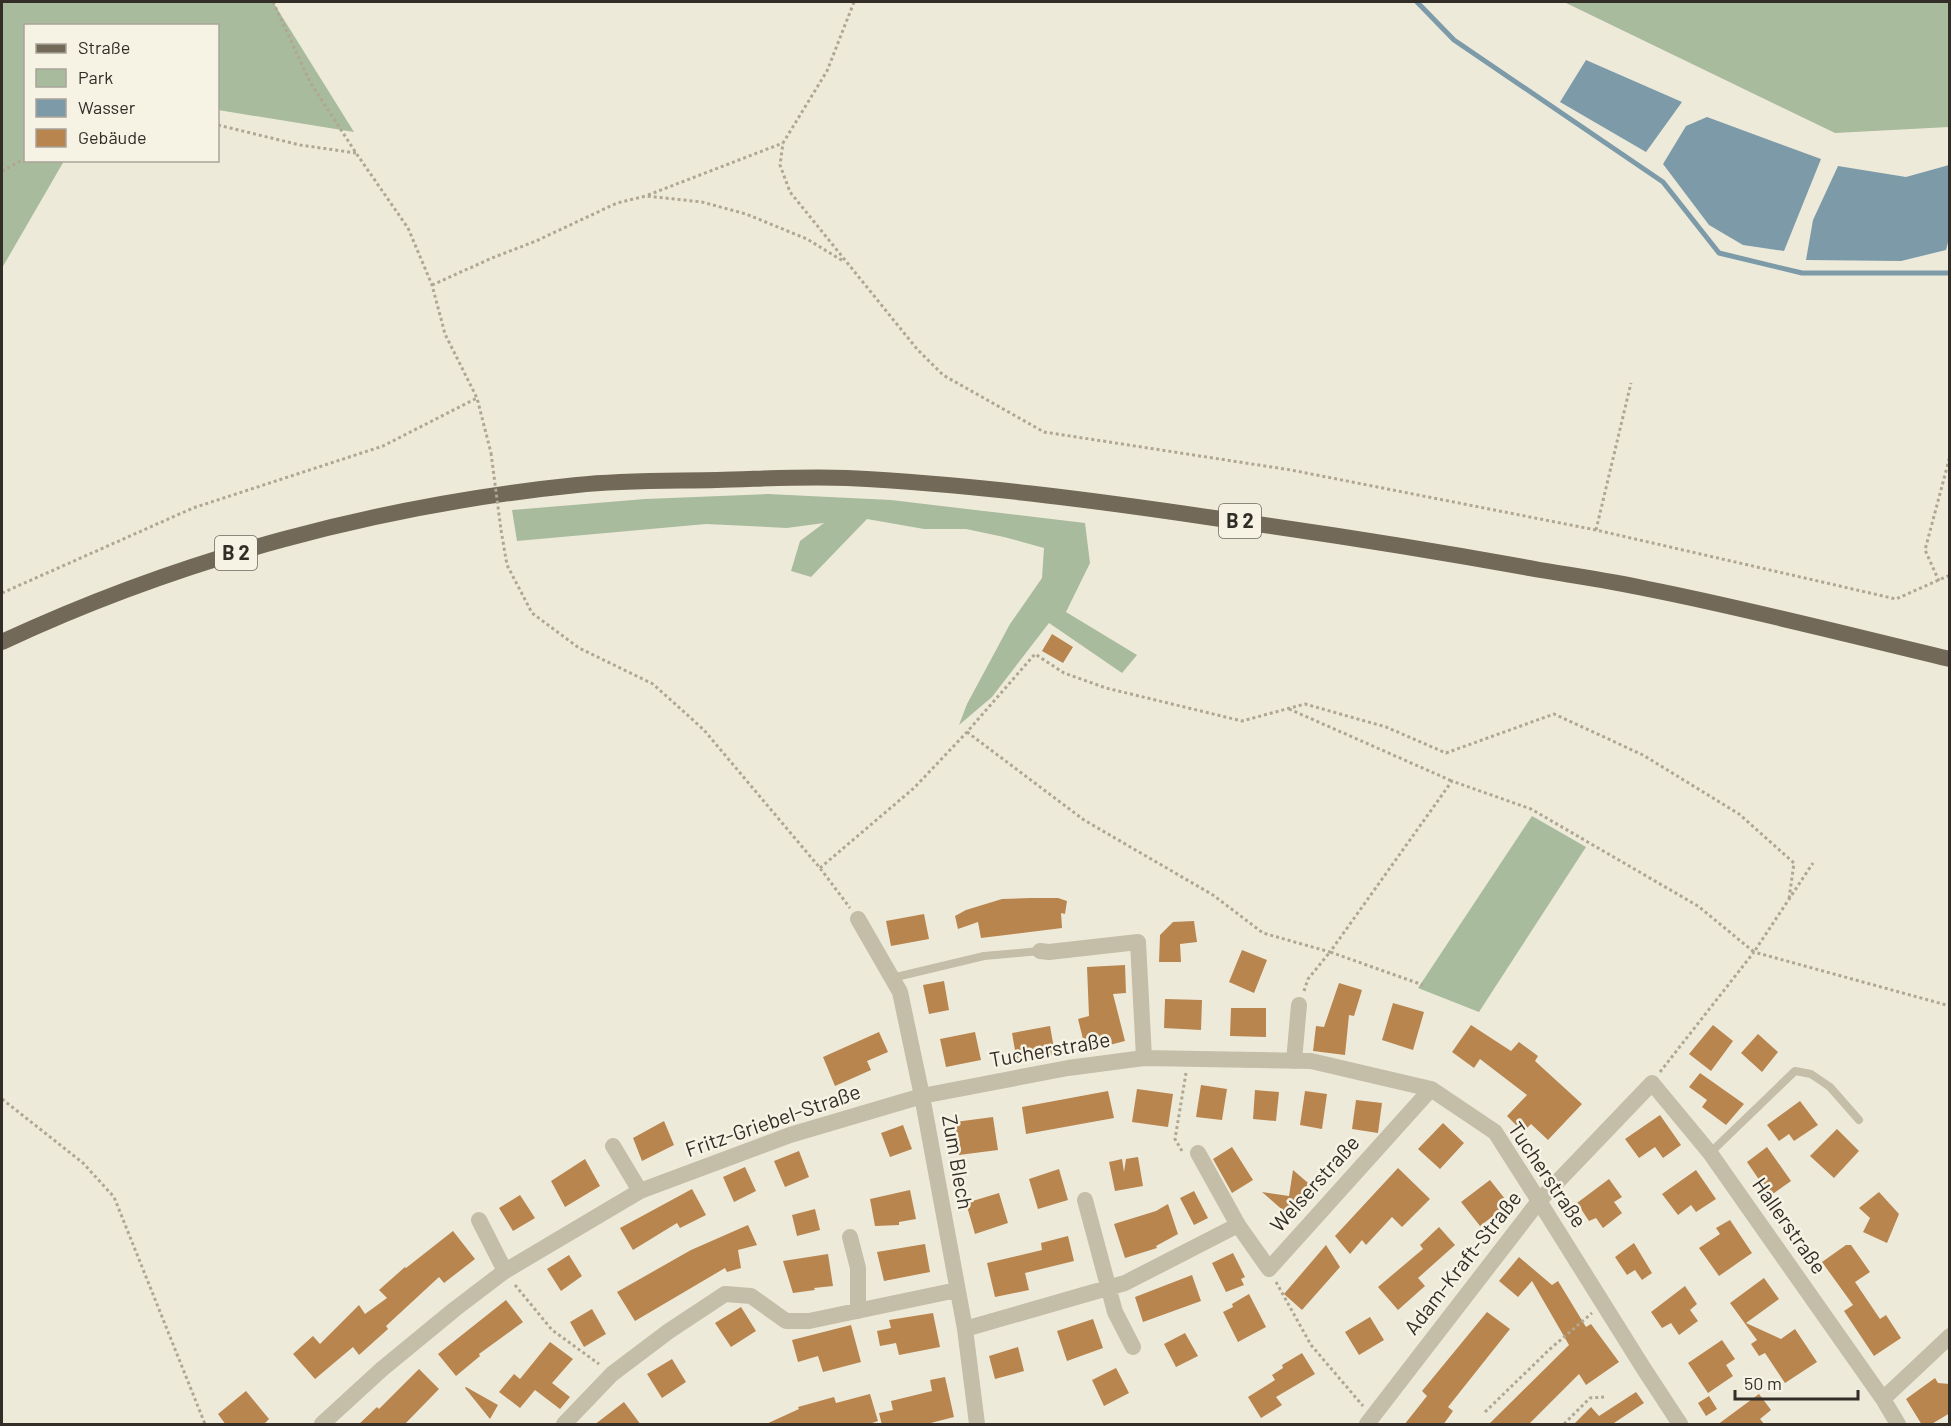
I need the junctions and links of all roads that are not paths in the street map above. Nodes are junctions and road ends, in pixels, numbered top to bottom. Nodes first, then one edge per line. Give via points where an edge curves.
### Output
1 (2, 642) edge
2 (1950, 658) edge
3 (858, 919) road end
4 (1040, 951) joint
5 (892, 978) junction
6 (1299, 1005) road end
7 (1144, 1058) junction
8 (1294, 1061) junction
9 (1652, 1083) joint
10 (1431, 1089) junction
11 (922, 1096) junction
12 (1859, 1120) dead end
13 (613, 1146) dead end
14 (1198, 1153) dead end
15 (1710, 1154) junction
16 (640, 1191) junction
17 (1085, 1200) dead end
18 (1539, 1201) junction
19 (479, 1220) dead end
20 (1238, 1225) junction
21 (850, 1237) dead end
22 (505, 1272) junction
23 (1108, 1287) junction
24 (957, 1290) junction
25 (858, 1311) junction
26 (965, 1329) junction
27 (1950, 1336) edge
28 (1133, 1347) dead end
29 (1883, 1399) junction
30 (1369, 1421) edge
31 (322, 1425) edge
32 (564, 1425) edge
33 (977, 1425) edge
34 (1680, 1425) edge
35 (1898, 1425) edge

1 - 2 main road, B 2 via 151,581 238,552 363,519 481,497 581,484 840,478 1118,504 1388,543 1647,589
3 - 5 street, Zum Blech
4 - 5 lane via 984,956
4 - 7 street via 1138,942
5 - 11 street, Zum Blech via 900,992
6 - 8 street
7 - 8 street, Tucherstraße
7 - 11 street, Tucherstraße
8 - 10 street, Tucherstraße via 1311,1061
9 - 15 street, Hallerstraße
9 - 18 street, Adam-Kraft-Straße
10 - 18 street, Tucherstraße via 1495,1132
10 - 20 street, Welserstraße via 1269,1269
11 - 16 street, Fritz-Griebel-Straße via 789,1135
11 - 24 street, Zum Blech
12 - 15 lane via 1830,1088 1811,1074 1795,1071
13 - 16 street
14 - 20 street, Welserstraße
15 - 29 street, Hallerstraße
16 - 22 street, Fritz-Griebel-Straße
17 - 23 street
18 - 30 street, Adam-Kraft-Straße
18 - 34 street, Tucherstraße
19 - 22 street
20 - 23 street, Welserstraße via 1125,1283
21 - 25 street via 858,1268
22 - 31 street, Fritz-Griebel-Straße via 382,1369
23 - 26 street, Welserstraße
23 - 28 street via 1114,1312
24 - 25 street
24 - 26 street, Zum Blech
25 - 32 street via 809,1321 786,1321 751,1296 725,1294 612,1374
26 - 33 street, Zum Blech
27 - 29 street
29 - 35 street, Hallerstraße

